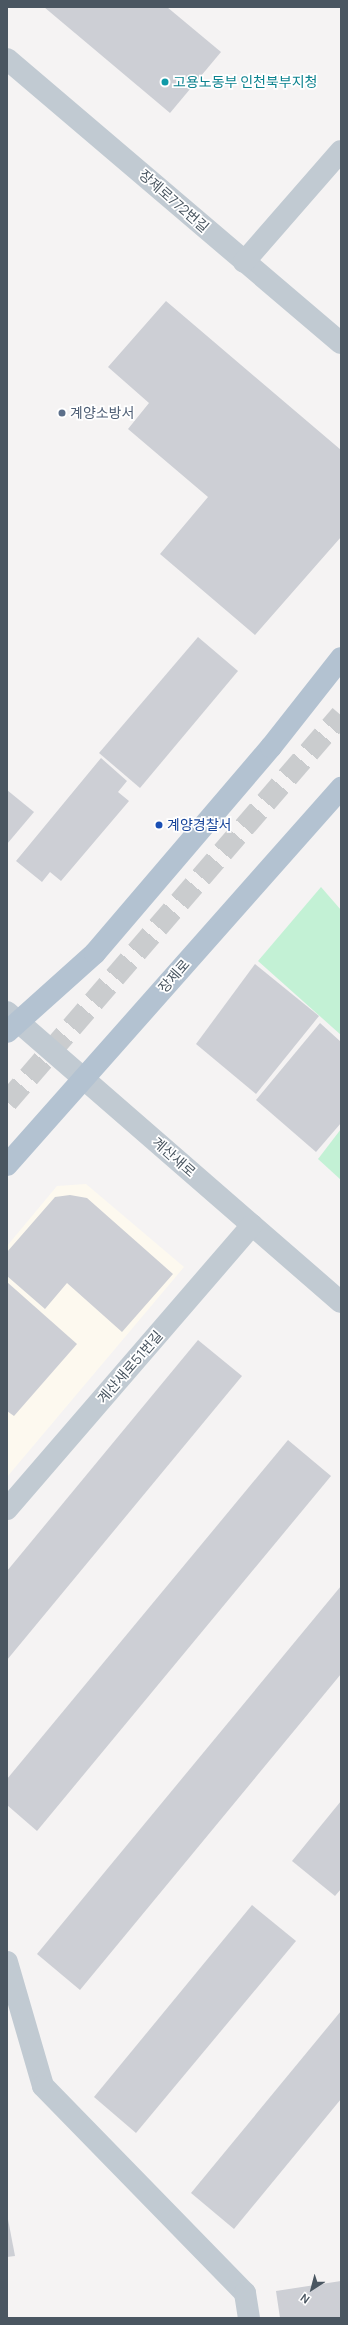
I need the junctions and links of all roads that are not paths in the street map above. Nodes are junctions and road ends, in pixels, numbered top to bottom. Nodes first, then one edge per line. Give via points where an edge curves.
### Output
1 (7, 59) edge
2 (341, 151) edge
3 (244, 262) junction
4 (341, 343) edge
5 (341, 658) edge
6 (341, 788) edge
7 (10, 1021) edge
8 (84, 1078) junction
9 (7, 1165) edge
10 (252, 1225) junction
11 (341, 1302) edge
12 (7, 1509) edge
13 (7, 1962) edge
14 (249, 2318) edge

1 - 3 street, 장제로772번길
2 - 3 street
3 - 4 street, 장제로772번길
5 - 7 main road via 271,747 95,953
6 - 8 main road, 장제로
7 - 8 street, 계산새로
8 - 9 main road, 장제로
8 - 10 street, 계산새로
10 - 11 street, 계산새로
10 - 12 street, 계산새로51번길
13 - 14 street via 43,2086 245,2293

